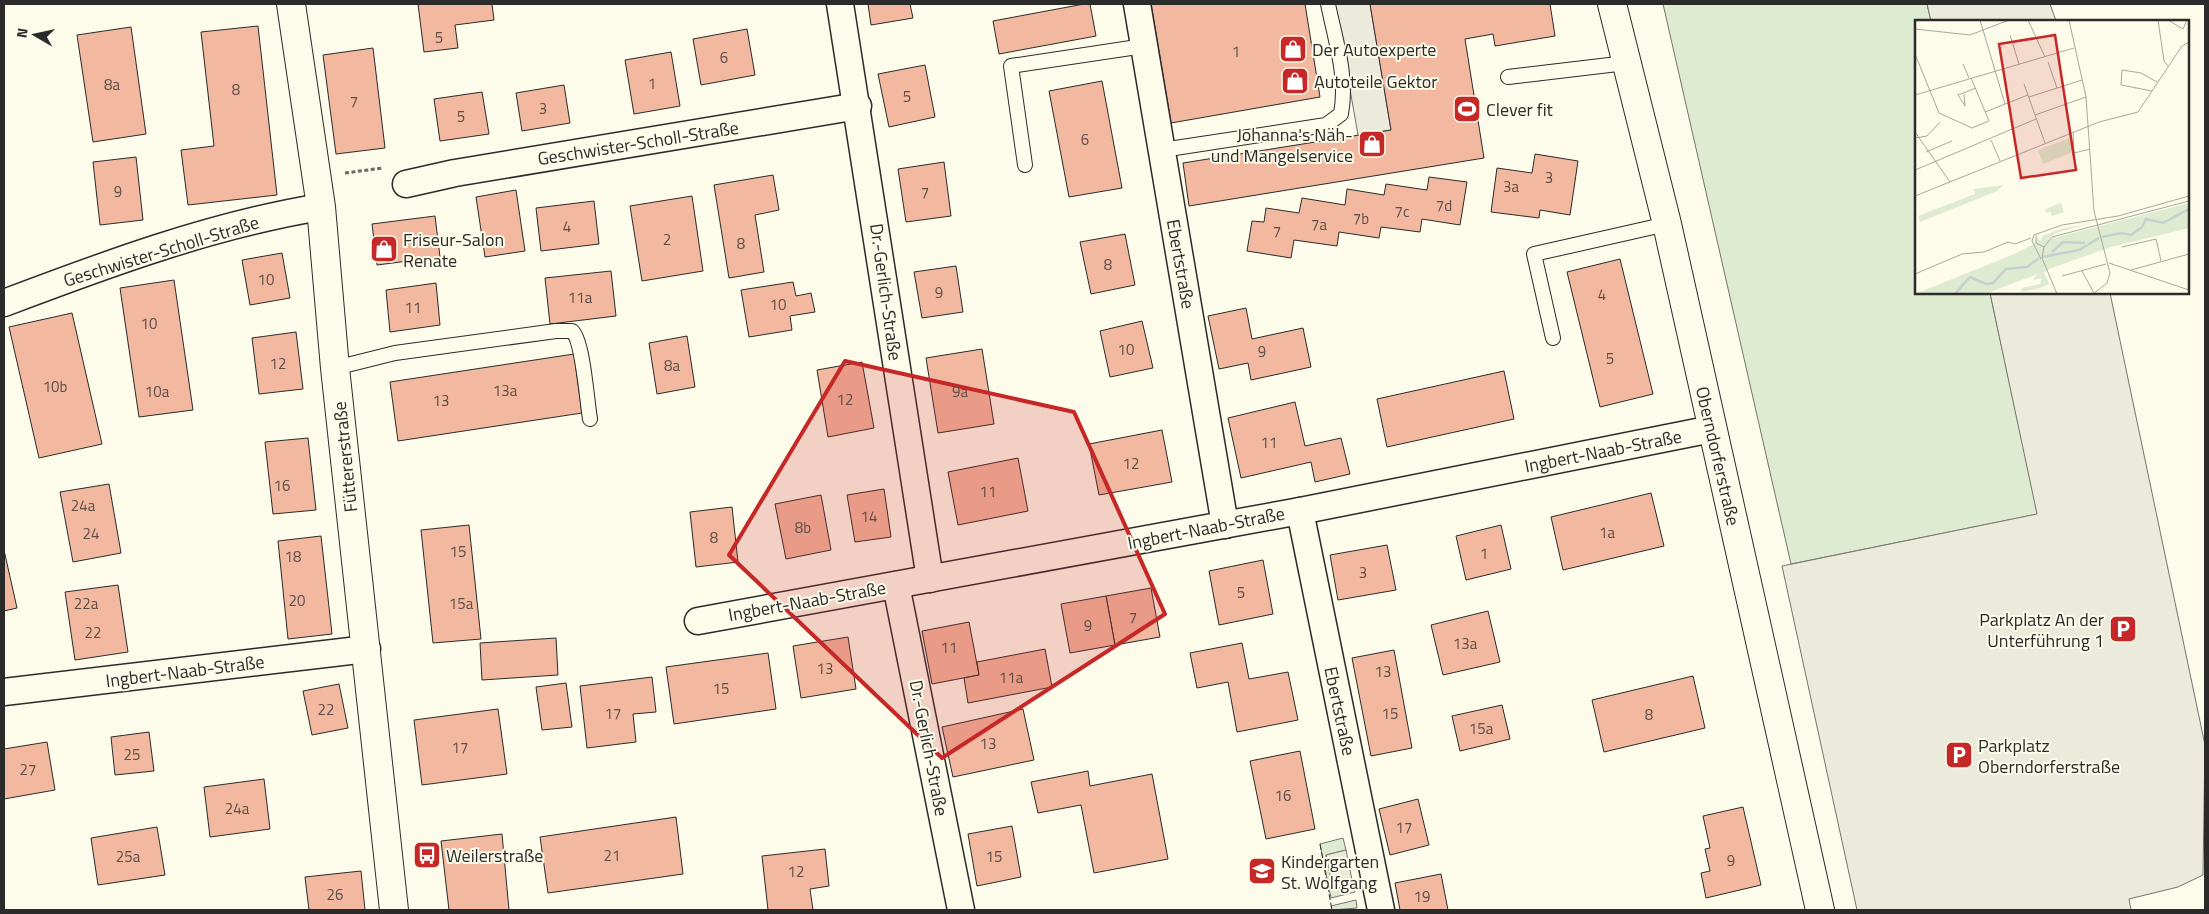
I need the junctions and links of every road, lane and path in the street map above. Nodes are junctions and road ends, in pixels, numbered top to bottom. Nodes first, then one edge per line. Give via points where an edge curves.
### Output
1 (291, 4) edge
2 (840, 4) edge
3 (1137, 4) edge
4 (1328, 4) edge
5 (1612, 4) edge
6 (1144, 46) junction
7 (1626, 63) junction
8 (1508, 77) dead end
9 (858, 106) junction
10 (1162, 150) junction
11 (1025, 165) dead end
12 (317, 178) junction
13 (412, 183) joint
14 (322, 207) junction
15 (1667, 224) junction
16 (4, 303) edge
17 (1553, 338) dead end
18 (335, 368) junction
19 (590, 419) dead end
20 (1712, 429) junction
21 (1300, 511) junction
22 (1225, 525) junction
23 (930, 579) junction
24 (896, 585) junction
25 (698, 621) dead end
26 (367, 649) junction
27 (4, 692) edge
28 (394, 910) edge
29 (962, 910) edge
30 (1381, 910) edge
31 (1820, 910) edge

1 - 12 main road, Füttererstraße
2 - 9 street, Dr.-Gerlich-Straße
3 - 6 street, Ebertstraße
4 - 10 lane via 1342,73 1341,114 1326,125
5 - 7 main road, Oberndorferstraße
6 - 10 street, Ebertstraße
6 - 11 lane via 1011,66
7 - 8 lane
7 - 15 main road, Oberndorferstraße
9 - 13 street, Geschwister-Scholl-Straße via 455,173
9 - 23 street, Dr.-Gerlich-Straße
10 - 22 street, Ebertstraße
12 - 13 path via 404,165
12 - 14 main road, Füttererstraße
14 - 16 street, Geschwister-Scholl-Straße via 157,248
14 - 18 main road, Füttererstraße
15 - 17 lane via 1534,254
15 - 20 main road, Oberndorferstraße
18 - 19 lane via 395,353 572,331 580,353
18 - 26 main road, Füttererstraße
20 - 21 street, Ingbert-Naab-Straße
20 - 31 main road, Oberndorferstraße
21 - 22 street, Ingbert-Naab-Straße
21 - 30 street, Ebertstraße
22 - 23 street, Ingbert-Naab-Straße
23 - 24 street, Ingbert-Naab-Straße
24 - 25 street, Ingbert-Naab-Straße
24 - 29 street, Dr.-Gerlich-Straße
26 - 27 street, Ingbert-Naab-Straße
26 - 28 main road, Füttererstraße

